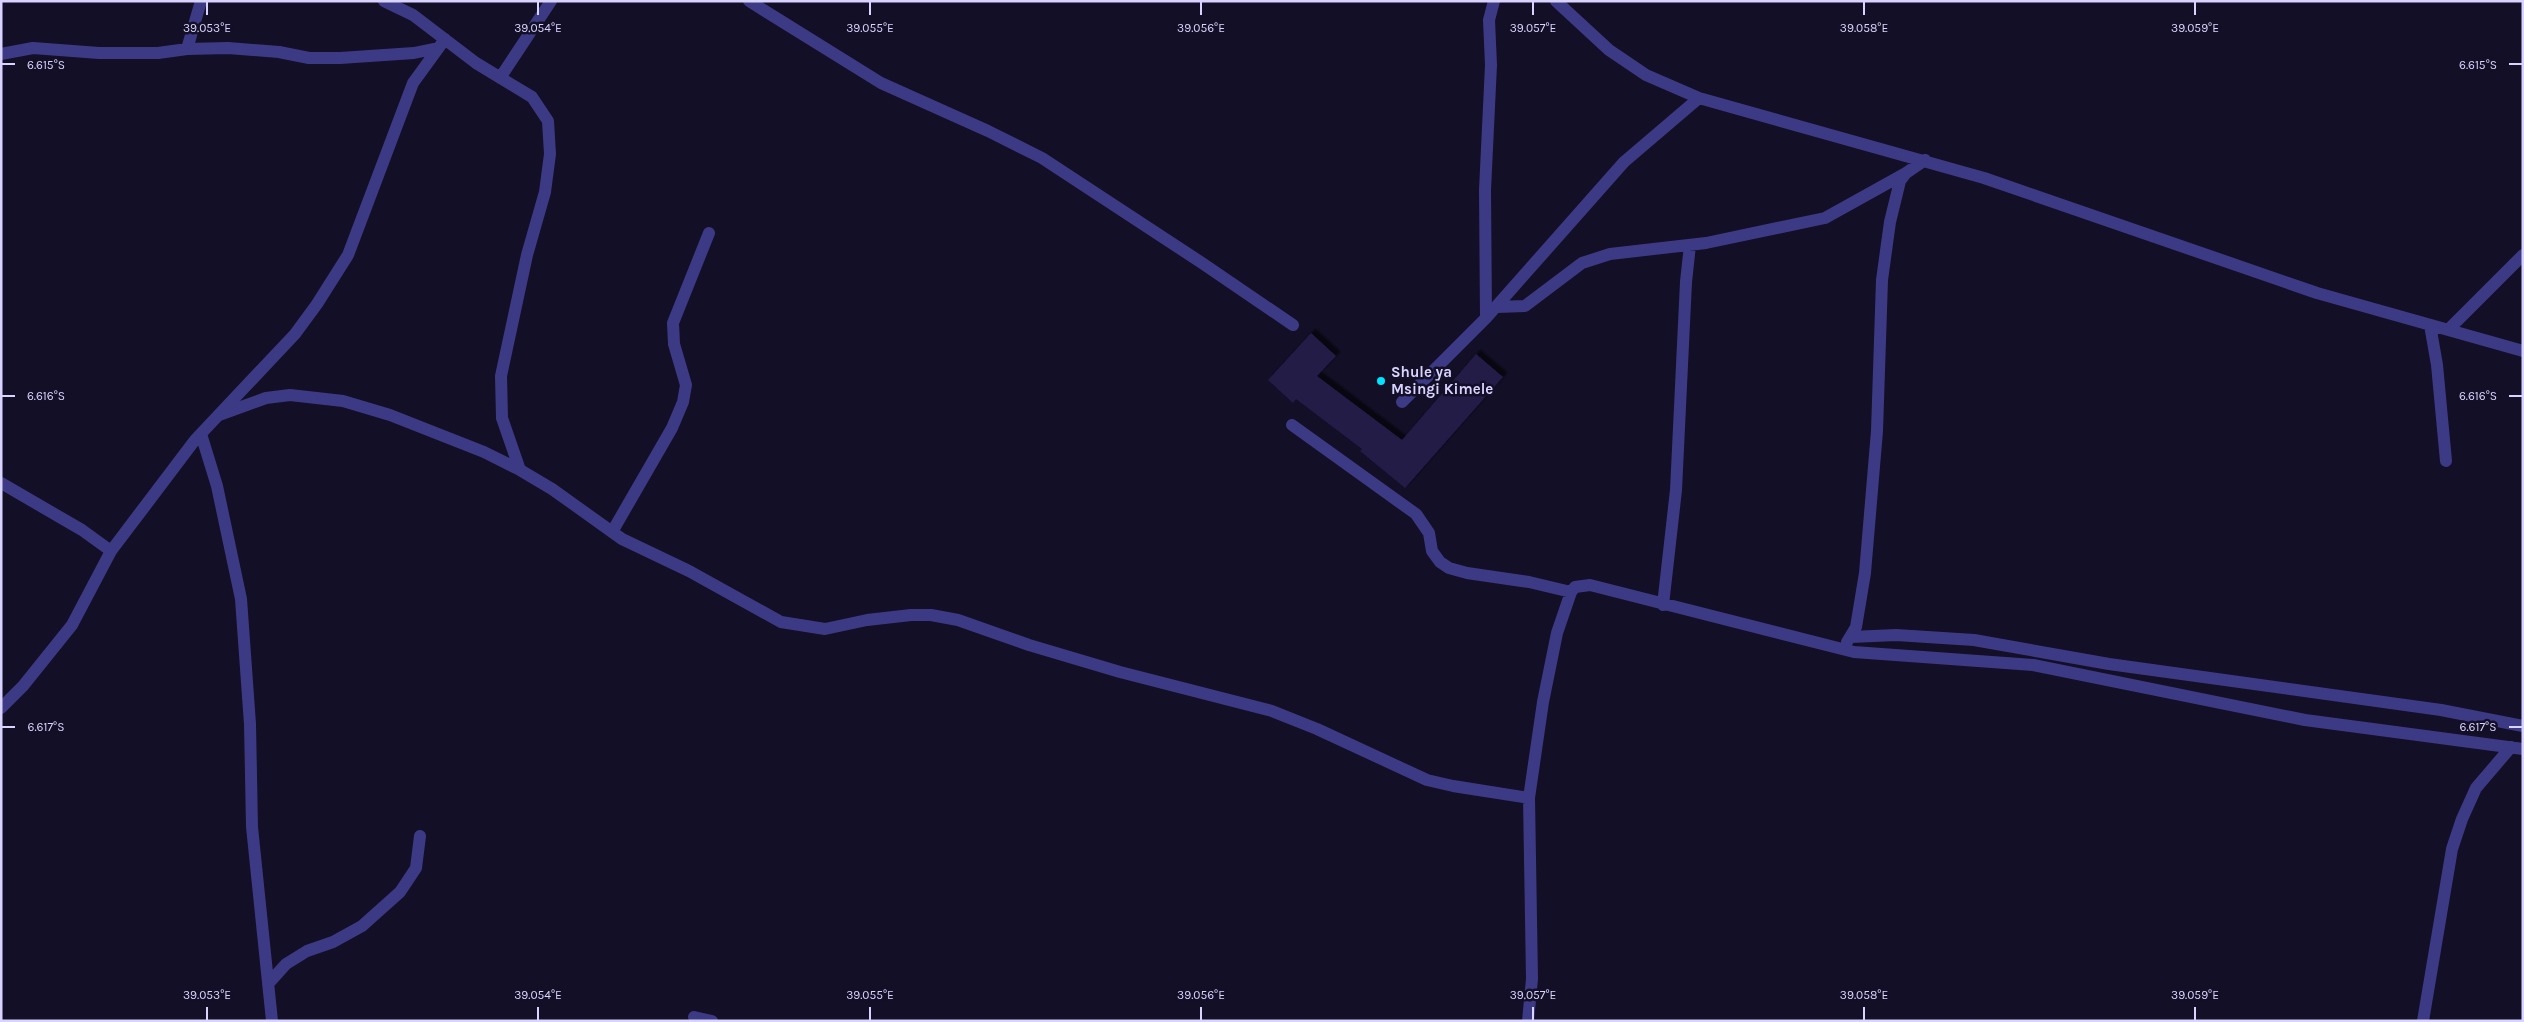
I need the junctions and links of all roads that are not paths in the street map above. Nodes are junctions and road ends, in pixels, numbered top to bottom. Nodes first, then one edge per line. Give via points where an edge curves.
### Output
1 (201, 1) edge
2 (384, 1) edge
3 (552, 1) edge
4 (749, 1) edge
5 (1494, 1) edge
6 (1556, 1) edge
7 (441, 43) junction
8 (187, 49) junction
9 (1, 54) edge
10 (500, 78) junction
11 (1699, 98) junction
12 (1925, 160) junction
13 (1906, 173) junction
14 (709, 233) dead end
15 (1690, 245) junction
16 (2523, 255) edge
17 (1497, 307) junction
18 (1486, 318) junction
19 (1293, 325) dead end
20 (2430, 325) junction
21 (2448, 330) junction
22 (2523, 351) edge
23 (1402, 402) dead end
24 (219, 415) junction
25 (1292, 425) dead end
26 (201, 434) junction
27 (2446, 461) dead end
28 (520, 470) junction
29 (1, 483) edge
30 (612, 532) junction
31 (111, 551) junction
32 (1571, 592) junction
33 (1663, 605) junction
34 (1851, 637) junction
35 (1842, 650) junction
36 (1, 708) edge
37 (2523, 726) edge
38 (2517, 748) edge
39 (1529, 798) junction
40 (420, 836) dead end
41 (268, 984) junction
42 (694, 1017) dead end
43 (272, 1021) edge
44 (712, 1021) edge
45 (1528, 1021) edge
46 (2423, 1021) edge

1 - 8 street
2 - 7 street via 413,15
3 - 10 street
4 - 19 street via 881,83 1042,158
5 - 18 street via 1490,20
6 - 11 street via 1609,50 1646,75
7 - 8 street via 397,55 340,58 309,58 249,49
7 - 10 street
7 - 24 street via 413,83 348,255 295,334
8 - 9 street via 99,52 33,48
10 - 28 street via 532,97 548,122 550,154 545,192 527,255 502,376 502,418
11 - 12 street
11 - 17 street via 1624,162
12 - 13 street
12 - 20 street via 2317,293
13 - 15 street via 1824,218
13 - 34 street via 1894,196 1882,280 1871,509 1865,573 1856,627
14 - 30 street via 674,323 674,344 686,385 683,402 672,428
15 - 17 street via 1610,254 1582,263 1525,306
15 - 33 street via 1676,490
16 - 21 street
17 - 18 street
18 - 23 street
20 - 21 street
20 - 27 street
21 - 22 street
24 - 26 street
24 - 28 street via 266,398 290,395 343,401 390,414
25 - 32 street via 1416,514 1430,534 1432,551 1449,568
26 - 31 street
26 - 41 street via 217,486 241,599 250,724 252,827
28 - 30 street
29 - 31 street via 82,530
30 - 39 street via 780,622 825,629 911,615 958,620 1120,672 1272,712 1317,729 1427,780
31 - 36 street via 72,625
32 - 33 street via 1575,587 1590,585
32 - 39 street via 1557,633 1544,694
33 - 35 street
34 - 35 street
34 - 37 street via 1896,635 1974,640 2109,664 2441,710
35 - 38 street via 2033,665 2306,720
38 - 46 street via 2476,788 2462,818 2452,849
39 - 45 street via 1532,979
40 - 41 street via 416,868 400,892 362,926 333,942 307,951 286,964
41 - 43 street
42 - 44 street

